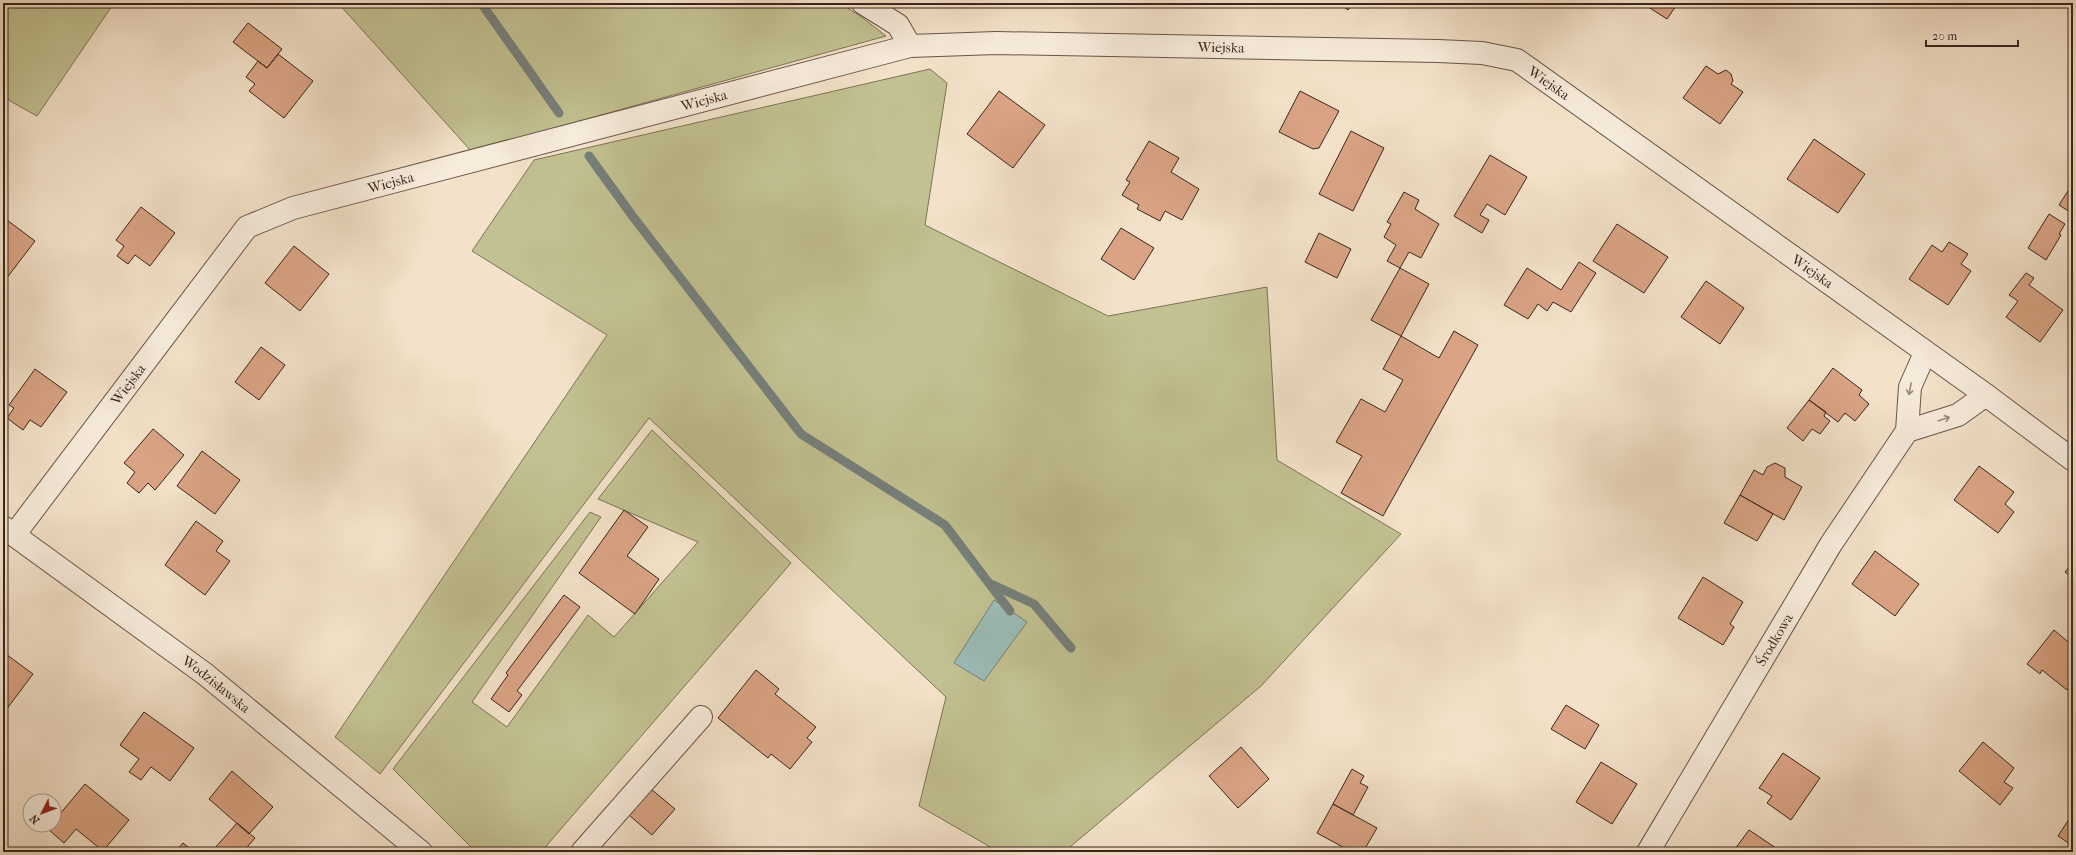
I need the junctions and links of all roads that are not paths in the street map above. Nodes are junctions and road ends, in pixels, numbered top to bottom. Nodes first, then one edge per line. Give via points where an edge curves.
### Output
1 (863, 3) edge
2 (910, 46) junction
3 (1925, 353) junction
4 (1986, 395) junction
5 (1907, 431) junction
6 (2073, 460) edge
7 (8, 531) edge
8 (701, 717) dead end
9 (421, 852) edge
10 (582, 852) edge
11 (1648, 852) edge

1 - 2 street via 898,25
2 - 3 street, Wiejska via 996,43 1438,51 1482,53 1517,60
2 - 7 street, Wiejska via 293,208 247,227
3 - 4 street, Wiejska
3 -> 5 street via 1910,387
5 -> 4 street via 1958,415
4 - 6 street, Wiejska
5 - 11 street, Środkowa via 1831,544
7 - 9 street, Wodzisławska via 204,674
8 - 10 street

